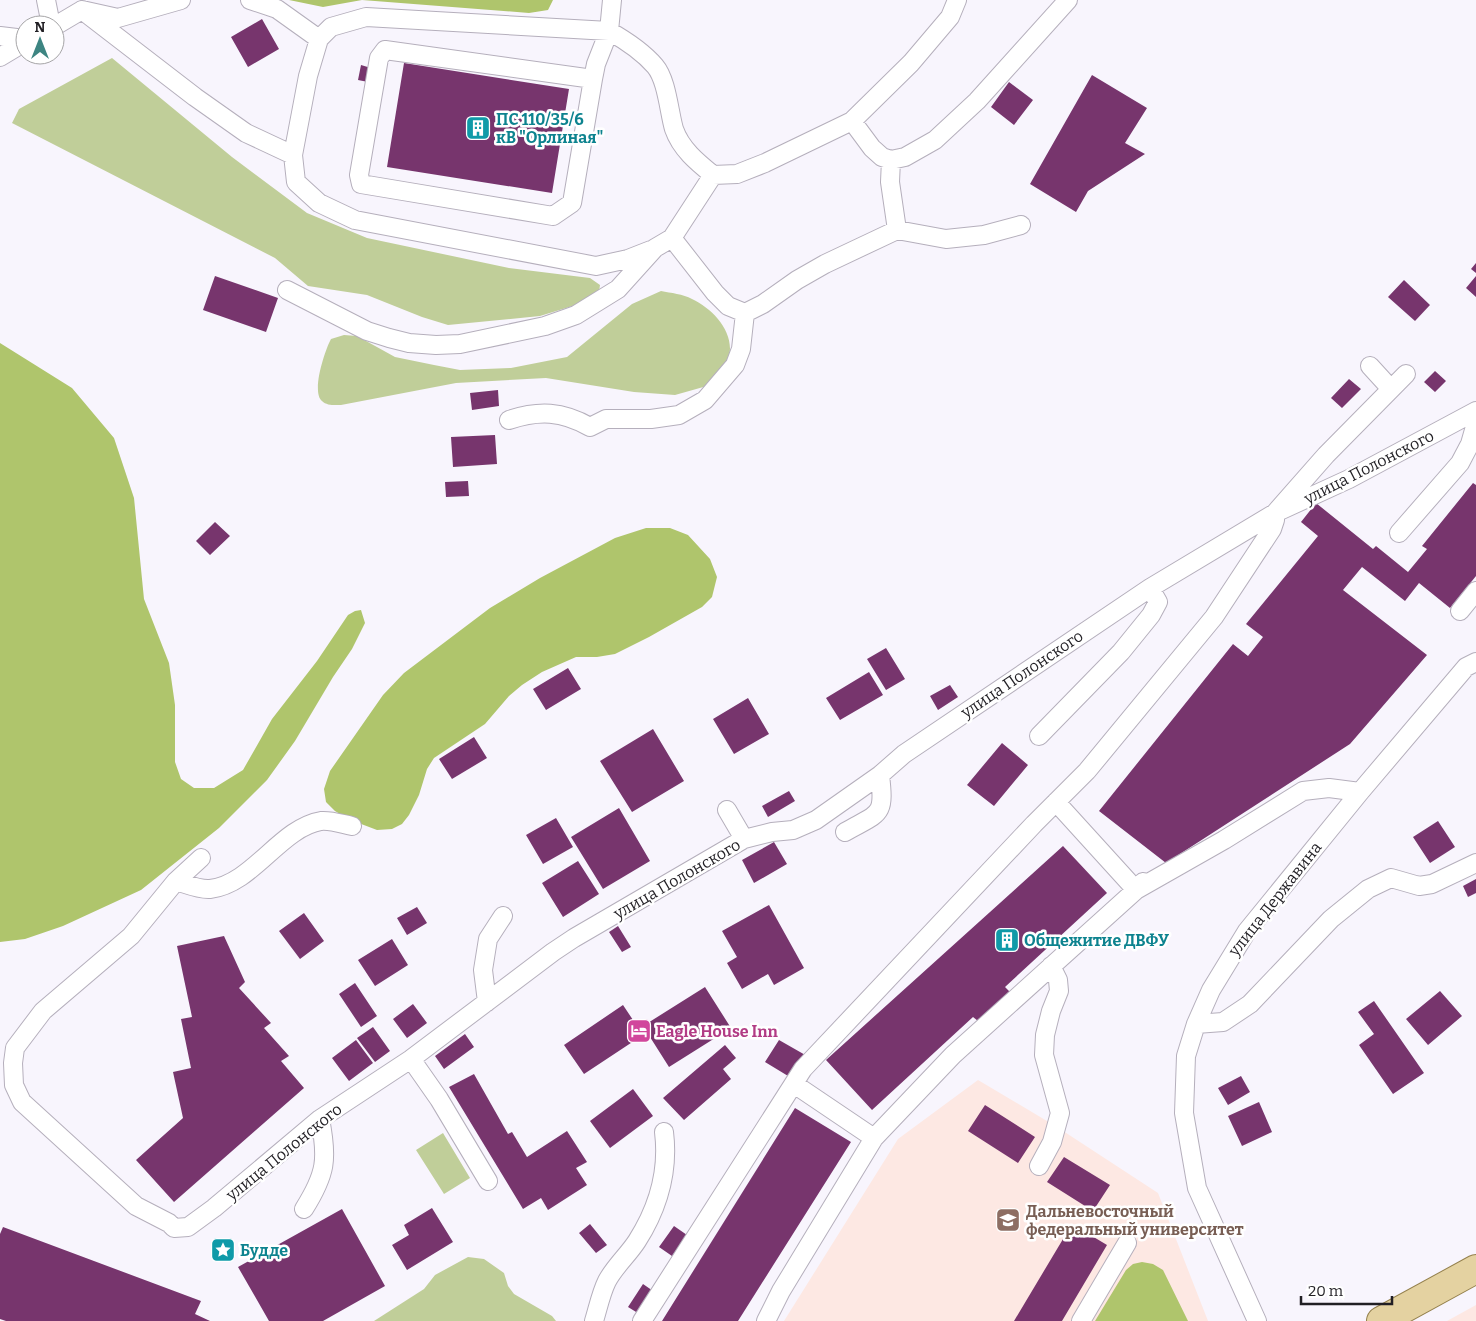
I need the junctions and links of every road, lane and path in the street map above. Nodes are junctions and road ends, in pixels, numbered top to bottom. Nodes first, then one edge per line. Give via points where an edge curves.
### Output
1 (46, 0) edge
2 (181, 0) edge
3 (250, 0) edge
4 (612, 0) edge
5 (957, 0) edge
6 (1068, 0) edge
7 (82, 10) junction
8 (49, 15) edge
9 (65, 20) edge
10 (609, 31) junction
11 (0, 36) edge
12 (15, 39) edge
13 (319, 39) junction
14 (15, 47) edge
15 (0, 57) edge
16 (593, 79) junction
17 (852, 121) junction
18 (293, 155) junction
19 (891, 160) junction
20 (713, 175) junction
21 (1021, 226) dead end
22 (896, 230) junction
23 (672, 238) junction
24 (655, 248) junction
25 (287, 290) dead end
26 (745, 313) junction
27 (1370, 366) dead end
28 (1406, 374) dead end
29 (1391, 389) junction
30 (1476, 411) edge
31 (509, 420) dead end
32 (1476, 423) edge
33 (1275, 513) junction
34 (1398, 534) dead end
35 (1150, 588) junction
36 (1476, 591) edge
37 (1460, 611) dead end
38 (1476, 662) edge
39 (1039, 736) dead end
40 (880, 775) junction
41 (1360, 792) junction
42 (1056, 802) junction
43 (727, 810) dead end
44 (352, 826) dead end
45 (846, 832) dead end
46 (744, 840) junction
47 (201, 858) dead end
48 (1162, 861) dead end
49 (1476, 862) edge
50 (176, 881) junction
51 (1136, 890) junction
52 (503, 916) dead end
53 (1051, 966) junction
54 (487, 1002) junction
55 (1196, 1024) junction
56 (411, 1059) junction
57 (794, 1084) junction
58 (320, 1119) junction
59 (664, 1132) dead end
60 (874, 1138) junction
61 (1039, 1166) dead end
62 (488, 1181) dead end
63 (304, 1209) dead end
64 (1127, 1243) dead end
65 (1476, 1268) edge
66 (594, 1321) edge
67 (642, 1321) edge
68 (766, 1321) edge
69 (1081, 1321) edge
70 (1258, 1321) edge
71 (1381, 1321) edge

1 - 8 lane
2 - 7 lane via 118,18
3 - 13 lane via 278,9
4 - 10 lane
5 - 17 lane via 950,17 911,62
6 - 19 lane via 978,101 935,140 905,157
7 - 9 lane
7 - 18 lane via 246,133
10 - 13 lane via 366,17 331,27
10 - 16 lane
10 - 20 lane via 625,40 656,67 667,95 674,129 686,151
11 - 12 lane
13 - 18 lane via 308,76
14 - 15 lane
16 - 16 lane via 572,203 553,216 361,184 359,175 379,58 385,50
17 - 19 lane via 872,148
17 - 20 lane via 737,174
18 - 24 lane via 296,182 319,203 355,220 596,266
19 - 22 lane via 890,182
20 - 23 lane
21 - 22 lane via 984,235 946,239
22 - 26 lane via 825,264
23 - 24 lane
23 - 26 lane via 714,293 728,306
24 - 25 lane via 618,289 576,315 545,326 460,344 436,345 389,338 367,331
26 - 31 lane via 736,365 705,400 679,415 606,419 590,426 564,415 542,413
27 - 29 lane
28 - 29 lane
29 - 33 lane via 1326,454
30 - 33 lane, улица Полонского via 1349,479
32 - 34 lane via 1460,463
33 - 35 lane, улица Полонского
33 - 42 lane via 1272,529 1214,617 1087,771
35 - 39 lane via 1158,602 1151,616 1121,652
35 - 40 lane, улица Полонского via 904,754
36 - 37 lane
38 - 41 lane, улица Державина via 1466,667
40 - 45 lane via 882,804 877,814
40 - 46 lane, улица Полонского via 816,820 793,830
41 - 51 lane via 1329,788 1304,791
41 - 55 lane, улица Державина via 1247,931 1211,990
42 - 51 lane
42 - 57 lane via 832,1037
43 - 46 lane
44 - 50 lane via 322,821 308,826 290,836 242,876 223,886 208,889
46 - 54 lane, улица Полонского via 574,938
47 - 50 lane
48 - 51 lane
49 - 55 lane via 1432,884 1419,886 1391,878 1368,889 1331,919 1250,1004 1223,1022
50 - 58 lane, улица Полонского via 131,936 43,1011 15,1048 14,1085 22,1102 136,1206 174,1228 188,1227 214,1208
51 - 53 lane
52 - 54 lane via 488,939 483,970
53 - 60 lane via 953,1055
53 - 61 lane via 1059,991 1051,1010 1044,1055 1060,1113 1052,1142
54 - 56 lane, улица Полонского
55 - 70 lane, улица Державина via 1186,1056 1184,1113 1197,1188
56 - 58 lane, улица Полонского
56 - 62 lane
57 - 60 lane
57 - 67 lane
58 - 63 lane via 326,1156 321,1177
59 - 66 lane via 666,1164 658,1197 636,1242 607,1282
60 - 68 lane via 781,1290
64 - 69 lane
65 - 71 main road

